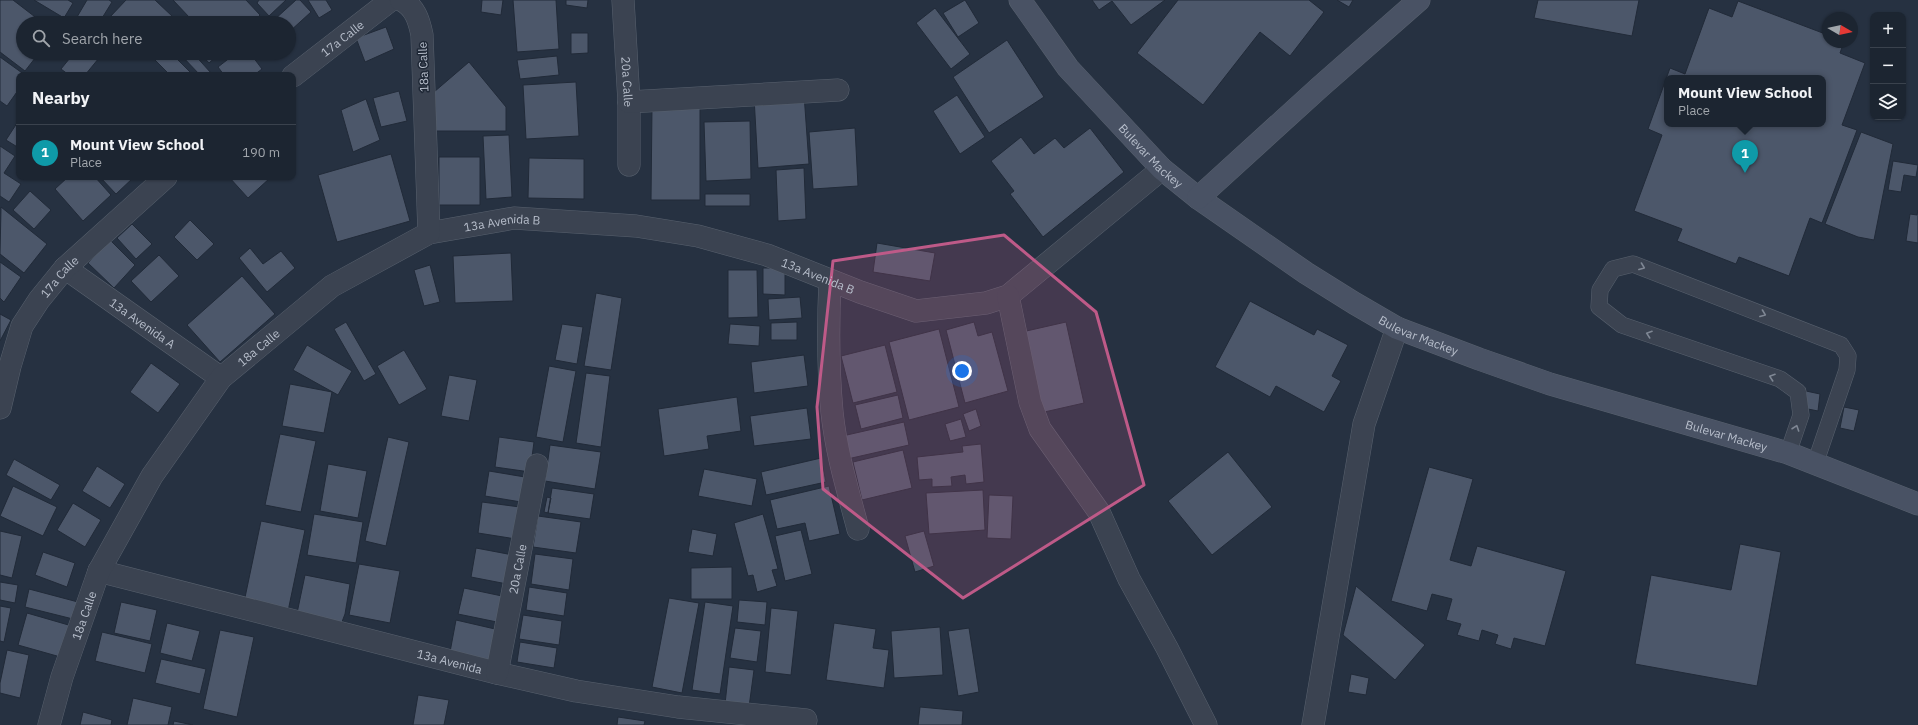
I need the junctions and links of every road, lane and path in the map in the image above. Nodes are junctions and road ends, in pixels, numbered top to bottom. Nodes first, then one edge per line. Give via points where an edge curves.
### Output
1 (623, 0) edge
2 (1020, 0) edge
3 (1419, 0) edge
4 (400, 1) edge
5 (296, 74) edge
6 (838, 90) dead end
7 (628, 102) junction
8 (629, 165) dead end
9 (1162, 169) junction
10 (163, 180) edge
11 (1198, 198) junction
12 (429, 233) junction
13 (64, 268) junction
14 (830, 280) junction
15 (1008, 296) junction
16 (1397, 328) junction
17 (221, 378) junction
18 (0, 408) edge
19 (1788, 454) junction
20 (1815, 464) junction
21 (537, 465) dead end
22 (1918, 504) edge
23 (858, 529) dead end
24 (99, 570) junction
25 (497, 673) junction
26 (806, 720) dead end
27 (49, 725) edge
28 (1206, 725) edge
29 (1313, 725) edge

1 - 7 street, 20a Calle
2 - 9 main road, Bulevar Mackey via 1068,68
3 - 11 main road
4 - 5 street, 17a Calle
4 - 12 street, 18a Calle via 419,22 422,35
6 - 7 street
7 - 8 street, 20a Calle
9 - 11 main road, Bulevar Mackey
9 - 15 street, 13a Avenida B
10 - 13 street, 17a Calle
11 - 16 main road, Bulevar Mackey via 1312,276
12 - 14 street, 13a Avenida B via 514,218 636,226 698,236 751,251
12 - 17 street, 18a Calle via 332,286
13 - 17 street, 13a Avenida A
13 - 18 street, 17a Calle via 22,326
14 - 15 street, 13a Avenida B via 916,311 986,303
14 - 23 street via 828,326 832,413
15 - 28 street via 1030,402 1040,429 1099,512 1129,579
16 - 19 main road, Bulevar Mackey via 1550,384
16 - 29 street via 1364,424
17 - 24 street, 18a Calle via 152,476
19 - 20 main road, Bulevar Mackey
19 -> 20 lane via 1801,415 1798,392 1780,379 1622,325 1599,307 1600,290 1613,270 1633,264 1841,345 1848,356 1847,370
20 - 22 main road, Bulevar Mackey
21 - 25 street, 20a Calle
24 - 25 street, 13a Avenida
24 - 27 street, 18a Calle via 62,677
25 - 26 street, 13a Avenida via 576,691 678,707

